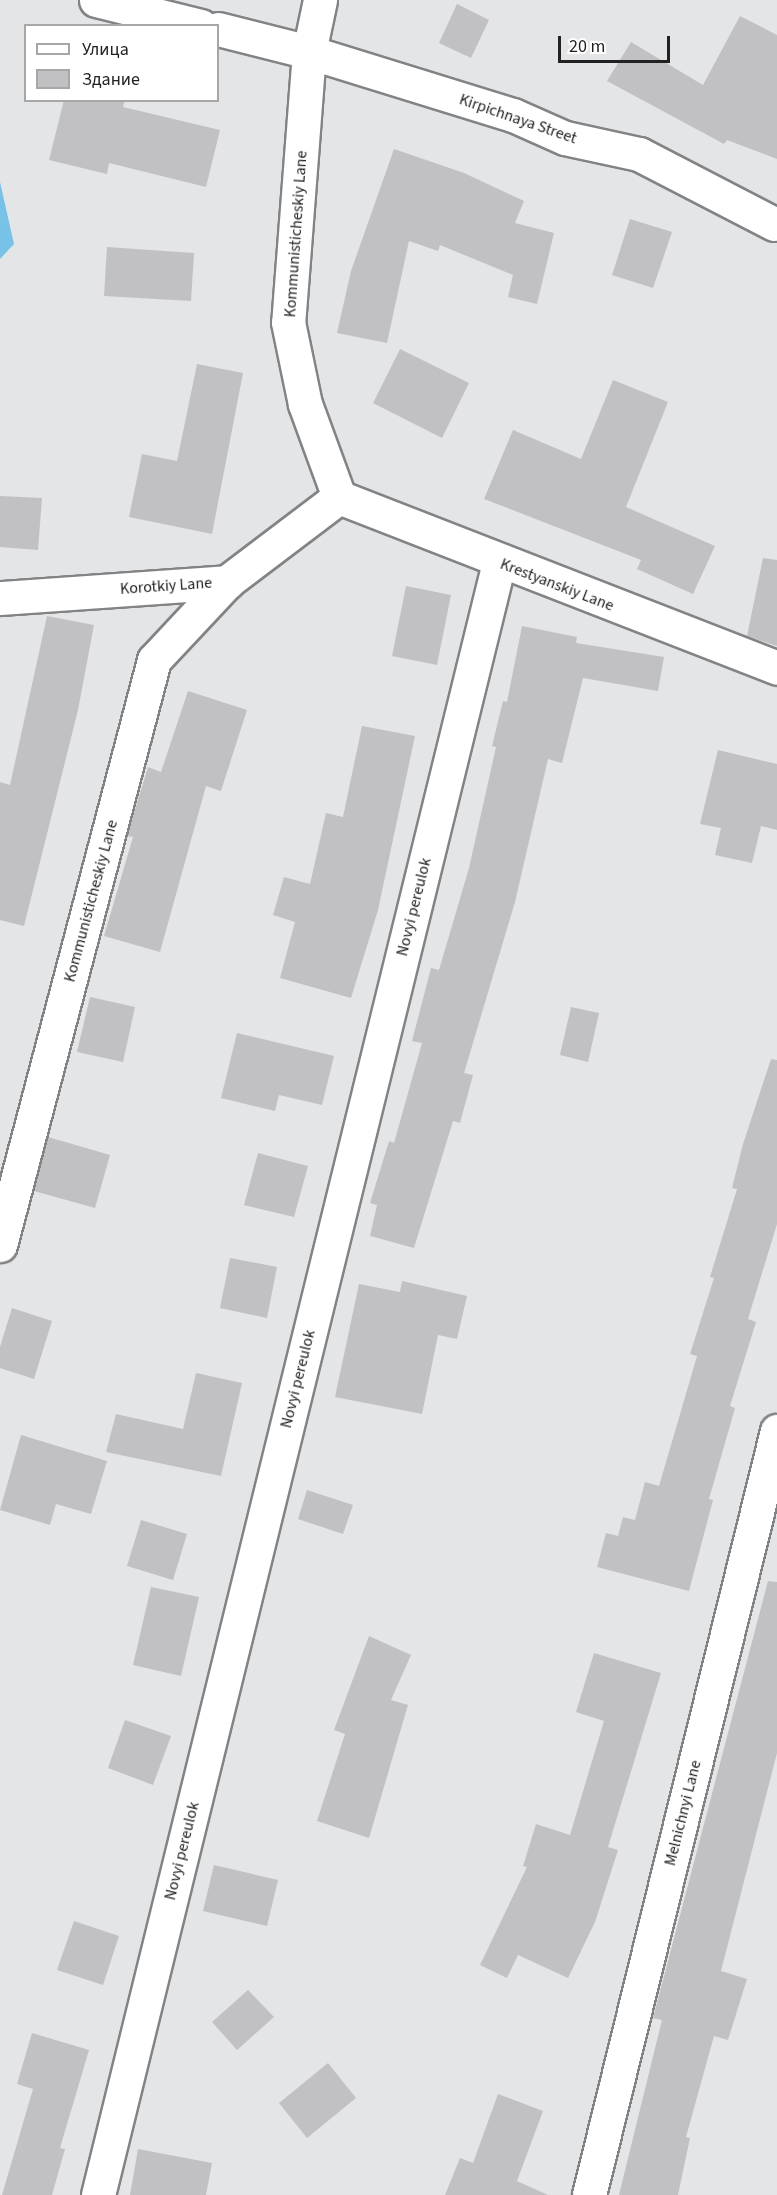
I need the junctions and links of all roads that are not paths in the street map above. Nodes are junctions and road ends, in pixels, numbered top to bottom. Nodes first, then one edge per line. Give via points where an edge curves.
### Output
1 (96, 0) edge
2 (320, 0) edge
3 (193, 24) edge
4 (219, 29) edge
5 (309, 52) junction
6 (774, 225) dead end
7 (339, 497) junction
8 (499, 563) junction
9 (227, 582) junction
10 (0, 598) edge
11 (777, 668) edge
12 (0, 1245) edge
13 (777, 1431) edge
14 (98, 2195) edge
15 (589, 2195) edge

1 - 3 street
2 - 5 street, Kommunisticheskiy Lane
4 - 5 street, Kirpichnaya Street
5 - 6 street, Kirpichnaya Street via 513,115 565,138 639,154
5 - 7 street, Kommunisticheskiy Lane via 288,322 305,404
7 - 8 street, Krestyanskiy Lane
7 - 9 street, Korotkiy Lane
8 - 11 street, Krestyanskiy Lane
8 - 14 street, Novyi pereulok
9 - 10 street, Korotkiy Lane
9 - 12 street, Kommunisticheskiy Lane via 154,660
13 - 15 street, Melnichnyi Lane

